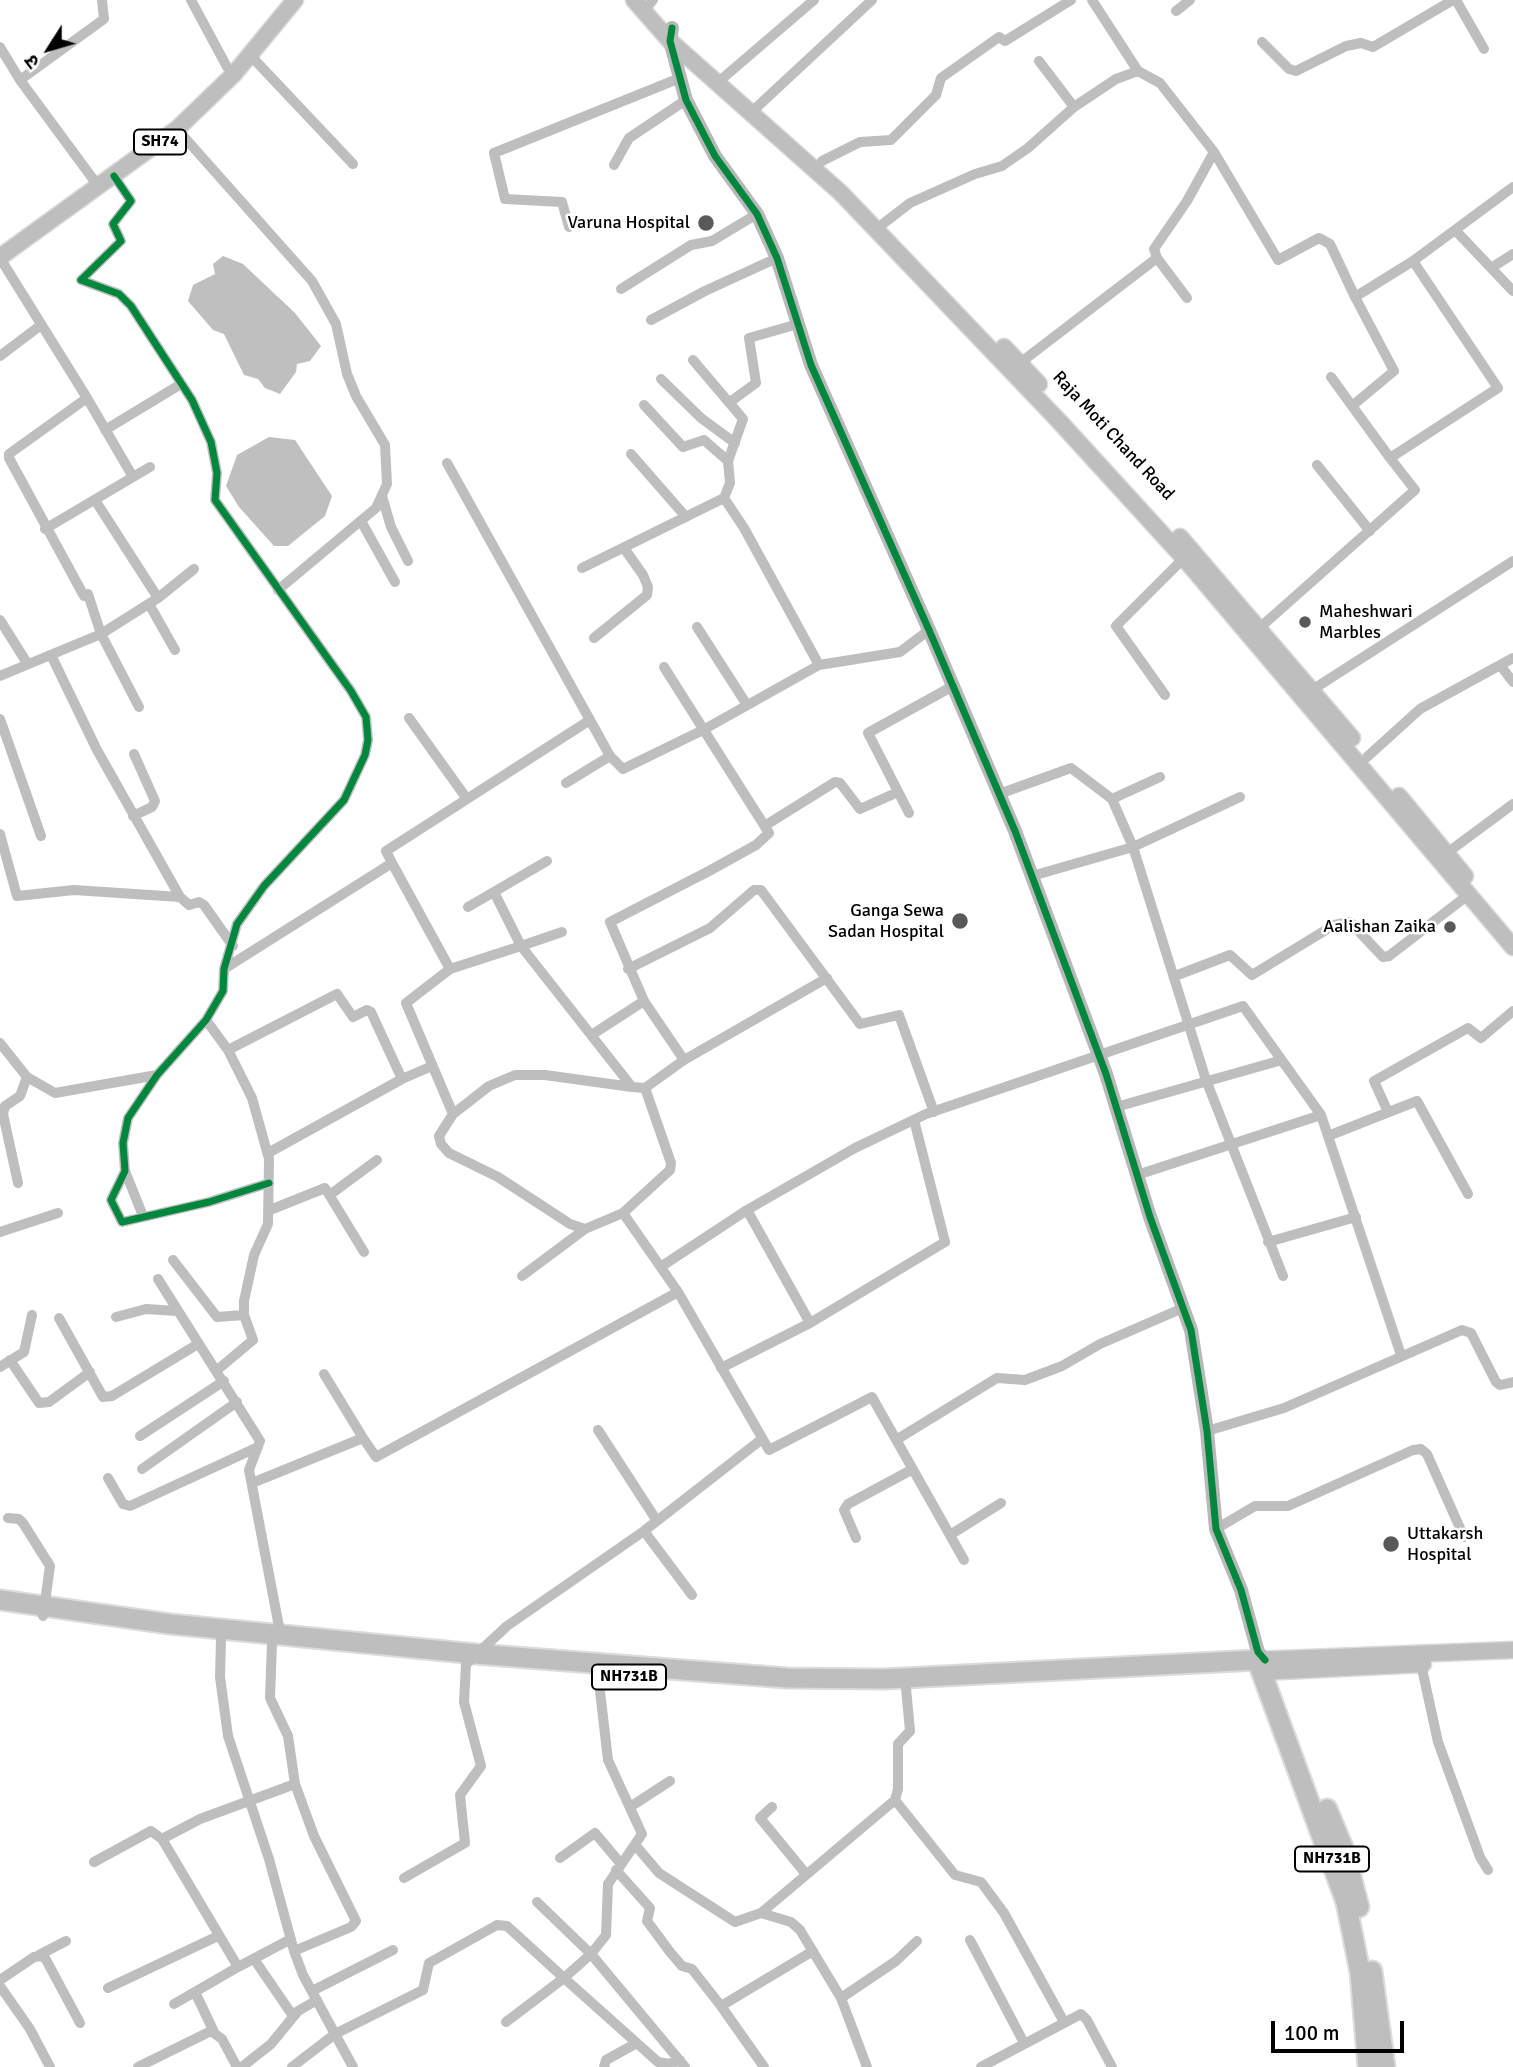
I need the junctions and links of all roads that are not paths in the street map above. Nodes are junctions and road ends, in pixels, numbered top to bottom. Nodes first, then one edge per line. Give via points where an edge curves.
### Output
1 (102, 0) edge
2 (191, 0) edge
3 (283, 0) edge
4 (295, 0) edge
5 (814, 0) edge
6 (873, 0) edge
7 (1072, 0) edge
8 (1092, 0) edge
9 (1190, 0) edge
10 (1454, 0) edge
11 (645, 1) edge
12 (1176, 11) dead end
13 (671, 34) junction
14 (1262, 42) dead end
15 (0, 47) edge
16 (1484, 49) dead end
17 (251, 56) junction
18 (1039, 61) dead end
19 (227, 67) junction
20 (1138, 71) junction
21 (680, 78) junction
22 (723, 78) junction
23 (20, 80) junction
24 (686, 100) junction
25 (757, 107) junction
26 (1074, 107) junction
27 (177, 129) junction
28 (1214, 152) junction
29 (822, 161) junction
30 (353, 164) dead end
31 (614, 165) dead end
32 (114, 176) junction
33 (93, 179) junction
34 (1513, 187) edge
35 (757, 214) junction
36 (884, 223) junction
37 (569, 227) dead end
38 (1456, 230) junction
39 (0, 244) edge
40 (1513, 254) edge
41 (0, 257) edge
42 (777, 258) junction
43 (1157, 258) junction
44 (1413, 261) junction
45 (1492, 268) junction
46 (621, 289) dead end
47 (1513, 291) edge
48 (1355, 297) junction
49 (1187, 298) dead end
50 (652, 320) dead end
51 (798, 324) junction
52 (41, 325) junction
53 (0, 356) edge
54 (693, 360) dead end
55 (1020, 363) junction
56 (1331, 377) dead end
57 (662, 379) dead end
58 (181, 384) junction
59 (87, 398) junction
60 (730, 402) junction
61 (644, 405) dead end
62 (1352, 406) junction
63 (105, 430) junction
64 (735, 443) junction
65 (631, 454) dead end
66 (1390, 458) junction
67 (728, 461) junction
68 (447, 463) dead end
69 (1317, 465) dead end
70 (150, 467) dead end
71 (133, 477) junction
72 (382, 496) junction
73 (724, 498) junction
74 (95, 500) junction
75 (686, 517) junction
76 (361, 521) junction
77 (45, 529) junction
78 (1370, 531) junction
79 (624, 548) junction
80 (1184, 558) junction
81 (408, 561) dead end
82 (1513, 561) edge
83 (582, 568) dead end
84 (194, 569) dead end
85 (395, 582) dead end
86 (278, 590) junction
87 (153, 601) junction
88 (0, 620) edge
89 (697, 627) dead end
90 (929, 630) junction
91 (1255, 632) junction
92 (101, 634) junction
93 (594, 638) dead end
94 (175, 650) dead end
95 (51, 654) junction
96 (1513, 658) edge
97 (27, 663) junction
98 (819, 665) junction
99 (1500, 665) junction
100 (664, 667) dead end
101 (0, 677) edge
102 (1513, 682) edge
103 (953, 686) junction
104 (1312, 690) junction
105 (1165, 695) dead end
106 (747, 705) junction
107 (139, 707) dead end
108 (409, 718) dead end
109 (0, 719) edge
110 (590, 720) junction
111 (703, 730) junction
112 (134, 754) dead end
113 (610, 756) junction
114 (1367, 757) junction
115 (1160, 777) dead end
116 (566, 783) dead end
117 (898, 792) junction
118 (999, 794) junction
119 (1240, 797) dead end
120 (467, 799) junction
121 (1112, 799) junction
122 (1513, 804) edge
123 (909, 813) dead end
124 (133, 816) junction
125 (766, 825) junction
126 (0, 834) edge
127 (41, 836) dead end
128 (1133, 847) junction
129 (1447, 853) junction
130 (547, 861) dead end
131 (392, 863) junction
132 (1032, 876) junction
133 (494, 891) junction
134 (1468, 895) junction
135 (180, 897) junction
136 (468, 907) dead end
137 (562, 932) dead end
138 (1513, 934) edge
139 (233, 946) junction
140 (521, 946) junction
141 (1513, 947) edge
142 (224, 969) junction
143 (450, 969) junction
144 (628, 969) junction
145 (1175, 976) junction
146 (827, 978) junction
147 (644, 1001) junction
148 (1513, 1011) edge
149 (206, 1020) junction
150 (1190, 1024) junction
151 (593, 1034) junction
152 (0, 1043) edge
153 (228, 1051) junction
154 (1099, 1055) junction
155 (684, 1060) junction
156 (1282, 1060) junction
157 (432, 1066) junction
158 (158, 1075) junction
159 (27, 1077) junction
160 (402, 1079) junction
161 (1206, 1080) junction
162 (632, 1087) junction
163 (645, 1088) junction
164 (1116, 1107) junction
165 (934, 1112) junction
166 (1388, 1112) junction
167 (453, 1114) junction
168 (1321, 1115) junction
169 (914, 1120) junction
170 (1328, 1136) junction
171 (1229, 1145) junction
172 (268, 1153) junction
173 (377, 1160) dead end
174 (125, 1171) junction
175 (1137, 1175) junction
176 (18, 1183) dead end
177 (269, 1183) junction
178 (331, 1194) junction
179 (1468, 1194) dead end
180 (270, 1210) junction
181 (747, 1210) junction
182 (58, 1213) dead end
183 (623, 1213) junction
184 (143, 1216) junction
185 (1356, 1217) junction
186 (585, 1229) junction
187 (0, 1232) edge
188 (1268, 1242) junction
189 (364, 1252) dead end
190 (173, 1260) dead end
191 (662, 1266) junction
192 (523, 1276) dead end
193 (1283, 1276) dead end
194 (158, 1279) dead end
195 (678, 1292) junction
196 (1183, 1308) junction
197 (176, 1311) junction
198 (32, 1315) dead end
199 (244, 1315) junction
200 (116, 1317) dead end
201 (59, 1318) dead end
202 (810, 1323) junction
203 (198, 1344) junction
204 (1401, 1355) junction
205 (5, 1363) edge
206 (722, 1368) junction
207 (216, 1371) junction
208 (90, 1372) junction
209 (324, 1374) dead end
210 (225, 1381) junction
211 (1513, 1382) edge
212 (237, 1402) junction
213 (598, 1430) dead end
214 (1207, 1431) junction
215 (140, 1436) dead end
216 (363, 1438) junction
217 (762, 1439) junction
218 (896, 1440) junction
219 (258, 1447) junction
220 (142, 1469) dead end
221 (913, 1469) junction
222 (107, 1478) dead end
223 (251, 1483) junction
224 (1001, 1503) dead end
225 (8, 1518) dead end
226 (657, 1521) junction
227 (1216, 1529) junction
228 (644, 1531) junction
229 (950, 1535) junction
230 (1464, 1536) dead end
231 (856, 1538) dead end
232 (964, 1560) dead end
233 (692, 1595) dead end
234 (0, 1600) edge
235 (0, 1610) edge
236 (44, 1611) junction
237 (221, 1639) junction
238 (278, 1641) junction
239 (1513, 1650) edge
240 (471, 1659) junction
241 (1513, 1660) edge
242 (1262, 1663) junction
243 (1421, 1664) junction
244 (598, 1674) junction
245 (906, 1688) junction
246 (670, 1781) dead end
247 (295, 1784) junction
248 (895, 1800) junction
249 (250, 1801) junction
250 (630, 1807) junction
251 (772, 1807) dead end
252 (162, 1839) junction
253 (636, 1846) junction
254 (560, 1858) dead end
255 (94, 1862) dead end
256 (619, 1867) junction
257 (1488, 1870) dead end
258 (806, 1874) junction
259 (404, 1878) dead end
260 (537, 1902) dead end
261 (761, 1913) junction
262 (218, 1936) junction
263 (291, 1939) junction
264 (970, 1940) dead end
265 (66, 1941) dead end
266 (917, 1941) dead end
267 (393, 1950) dead end
268 (294, 1951) junction
269 (813, 1951) junction
270 (591, 1954) junction
271 (39, 1955) junction
272 (254, 1959) junction
273 (238, 1967) junction
274 (564, 1978) junction
275 (0, 1980) edge
276 (0, 1986) edge
277 (108, 1988) dead end
278 (195, 1992) junction
279 (314, 1996) junction
280 (841, 1998) junction
281 (174, 2004) dead end
282 (721, 2006) junction
283 (293, 2016) junction
284 (80, 2022) dead end
285 (506, 2022) dead end
286 (1064, 2022) junction
287 (214, 2032) junction
288 (335, 2034) junction
289 (1024, 2043) junction
290 (635, 2044) junction
291 (682, 2063) edge
292 (50, 2067) edge
293 (138, 2067) edge
294 (237, 2067) edge
295 (242, 2067) edge
296 (292, 2067) edge
297 (352, 2067) edge
298 (604, 2067) edge
299 (764, 2067) edge
300 (867, 2067) edge
301 (981, 2067) edge
302 (1112, 2067) edge
303 (1368, 2067) edge
304 (1385, 2067) edge

1 - 23 street via 104,19
2 - 19 street
3 - 19 main road, SH74
4 - 17 main road, SH74
5 - 22 street
6 - 25 street
7 - 29 street via 1005,41 999,37 941,78 936,96 891,140 860,142
8 - 20 street
9 - 12 street
10 - 14 street via 1373,47 1361,43 1346,46 1296,71
10 - 16 street
11 - 13 main road, Raja Moti Chand Road
13 - 21 street
13 - 22 main road, Raja Moti Chand Road
13 - 80 main road via 841,193
15 - 23 street
17 - 27 main road, SH74
17 - 30 street
18 - 26 street
19 - 33 main road, SH74 via 170,122
20 - 26 street via 1116,79
20 - 28 street via 1160,83
21 - 24 street
21 - 37 street via 494,153 505,199 562,202
22 - 25 main road, Raja Moti Chand Road
23 - 33 street
24 - 31 street via 629,138
24 - 35 street via 715,156
25 - 29 main road, Raja Moti Chand Road
26 - 36 street via 1002,166 910,203
27 - 32 main road, SH74
27 - 72 street via 312,281 332,313 351,385 385,444 387,484
28 - 43 street via 1187,201 1155,244
28 - 48 street via 1273,255 1281,259 1319,238 1330,244
29 - 36 main road, Raja Moti Chand Road
32 - 41 main road, SH74
32 - 58 street via 131,201 113,224 121,241 81,280 119,294 131,306
33 - 39 main road, SH74
34 - 38 street
35 - 42 street
35 - 46 street via 712,241 691,244
36 - 55 main road, Raja Moti Chand Road
38 - 44 street
38 - 45 street
40 - 45 street
41 - 52 street
42 - 50 street
42 - 51 street
43 - 49 street
43 - 55 street
44 - 48 street
44 - 66 street via 1498,388
45 - 47 street
48 - 62 street via 1394,371
51 - 60 street via 749,338 756,383
51 - 90 street via 811,365
52 - 53 street
52 - 59 street
54 - 60 street
55 - 91 main road, Raja Moti Chand Road
56 - 62 street
57 - 64 street via 701,418
58 - 63 street
58 - 86 street via 211,442 217,473 215,500
59 - 63 street
59 - 77 street via 9,454
60 - 64 street via 743,419
61 - 67 street via 683,447 704,440
62 - 66 street
63 - 71 street
64 - 67 street
65 - 75 street
66 - 78 street via 1415,490
67 - 73 street via 730,483
68 - 110 street
69 - 78 street
70 - 71 street
71 - 74 street
72 - 76 street
72 - 81 street
73 - 75 street
73 - 98 street
74 - 77 street
74 - 87 street
75 - 79 street
76 - 85 street
76 - 86 street
77 - 92 street via 86,595
78 - 91 street
79 - 83 street
79 - 93 street via 643,575 647,595
80 - 91 main road
80 - 105 street via 1116,626
82 - 104 street
84 - 87 street
86 - 139 street via 351,691 366,717 368,740 344,800 264,886 237,924
87 - 92 street
87 - 94 street
88 - 97 street
89 - 106 street
90 - 98 street via 900,652
90 - 103 street
91 - 104 main road, Raja Moti Chand Road
91 - 134 main road
92 - 95 street
92 - 107 street
95 - 97 street
95 - 124 street
96 - 99 street
97 - 101 street
98 - 106 street
99 - 102 street
99 - 114 street via 1420,709
100 - 111 street
103 - 117 street via 868,733
103 - 118 street
104 - 114 main road, Raja Moti Chand Road
106 - 111 street
108 - 120 street
109 - 127 street
110 - 113 street
110 - 120 street
111 - 113 street via 623,769
111 - 125 street
112 - 124 street via 155,802
113 - 116 street
114 - 129 main road, Raja Moti Chand Road
115 - 121 street
117 - 123 street
117 - 125 street via 860,809 835,782
118 - 121 street via 1070,768
118 - 132 street
119 - 128 street
120 - 131 street via 386,851
121 - 128 street
122 - 129 street
124 - 135 street
125 - 144 street via 769,836 756,845 610,922
126 - 135 street via 16,896 74,890
128 - 132 street
128 - 145 street
129 - 138 main road, Raja Moti Chand Road
130 - 133 street
131 - 142 street
131 - 143 street
132 - 154 street
133 - 136 street
133 - 140 street
134 - 141 main road
134 - 145 street via 1389,956 1383,957 1350,922 1334,925 1252,975 1230,955
135 - 139 street via 189,905 205,905
137 - 140 street
139 - 142 street
140 - 143 street
140 - 151 street
142 - 149 street via 223,991
143 - 157 street via 406,1003
144 - 146 street via 710,928 758,888
144 - 147 street
145 - 150 street
146 - 155 street
146 - 165 street via 860,1024 899,1015
147 - 151 street
147 - 155 street
148 - 166 street via 1481,1038 1468,1028 1374,1081
149 - 153 street
149 - 158 street
150 - 154 street
150 - 156 street via 1243,1006
150 - 161 street
151 - 162 street
152 - 159 street
153 - 160 street via 337,994 353,1017 371,1012
153 - 172 street via 252,1098
154 - 164 street
154 - 165 street
155 - 163 street
156 - 161 street
156 - 168 street
157 - 160 street
157 - 167 street
158 - 159 street via 55,1093
158 - 174 street via 128,1118 123,1143
159 - 176 street via 22,1092 5,1106 3,1114
160 - 172 street
161 - 164 street
161 - 171 street
162 - 163 street
162 - 167 street via 515,1075 489,1086
163 - 183 street via 670,1170
164 - 175 street
165 - 169 street
166 - 170 street
166 - 179 street via 1417,1101
167 - 186 street via 439,1136 444,1149
168 - 170 street
168 - 171 street
169 - 181 street via 855,1147
169 - 202 street via 945,1242
170 - 185 street
171 - 175 street
171 - 188 street
172 - 177 street
173 - 178 street
174 - 184 street
174 - 184 street via 112,1197 118,1217 122,1222
175 - 196 street
177 - 180 street
177 - 184 street
178 - 180 street via 321,1188
178 - 189 street
180 - 199 street via 254,1255
181 - 191 street
181 - 202 street
182 - 187 street
183 - 186 street
183 - 191 street
185 - 188 street
185 - 204 street
186 - 192 street
188 - 193 street
190 - 199 street via 217,1317
191 - 195 street
194 - 197 street
195 - 206 street
195 - 216 street via 376,1457
196 - 214 street
196 - 218 street via 1026,1380 996,1378
197 - 200 street via 146,1309
197 - 203 street
198 - 205 street via 24,1352
199 - 207 street via 253,1340
201 - 208 street
202 - 206 street
203 - 207 street
203 - 208 street via 112,1396 103,1397
204 - 211 street via 1467,1330 1496,1382
204 - 214 street via 1284,1408
205 - 208 street via 39,1403 49,1402
206 - 217 street
207 - 210 street
209 - 216 street
210 - 212 street
210 - 215 street
212 - 219 street via 260,1441
212 - 220 street
213 - 226 street
214 - 227 street
216 - 223 street
217 - 218 street via 769,1450 872,1397
217 - 226 street
218 - 221 street
219 - 222 street via 130,1506 123,1504
219 - 223 street via 249,1470
221 - 229 street
221 - 231 street via 845,1507
223 - 238 street
224 - 229 street
225 - 236 street via 21,1520 48,1561
226 - 228 street
227 - 230 street via 1255,1506 1288,1506 1421,1449
227 - 242 street via 1241,1590
228 - 233 street
228 - 240 street via 507,1626
229 - 232 street
234 - 236 highway, NH731B
235 - 236 highway, NH731B
236 - 237 highway, NH731B
236 - 238 highway, NH731B
237 - 238 highway, NH731B
237 - 249 street via 220,1677 228,1736
238 - 240 highway, NH731B
238 - 247 street via 270,1698 288,1736
239 - 242 main road
240 - 242 highway, NH731B via 840,1680
240 - 244 highway, NH731B
240 - 259 street via 464,1702 481,1766 460,1795 465,1843
241 - 243 main road
242 - 243 main road
242 - 245 highway, NH731B
242 - 303 highway, NH731B via 1346,1902 1360,1972
242 - 304 highway via 1354,1882
243 - 257 street via 1438,1742
244 - 245 highway, NH731B via 807,1688
244 - 250 street via 608,1760
245 - 248 street via 910,1731 898,1744
246 - 250 street
247 - 249 street
247 - 268 street via 314,1836 356,1921
248 - 258 street
248 - 286 street via 958,1878 981,1882 1004,1913
249 - 252 street
249 - 263 street
250 - 253 street via 642,1834
251 - 258 street via 761,1818
252 - 255 street via 151,1831
252 - 262 street
253 - 256 street
253 - 261 street via 659,1873 736,1922
254 - 256 street via 595,1833
256 - 270 street via 608,1884 606,1935
256 - 282 street via 650,1908 647,1921
258 - 261 street
260 - 270 street
261 - 269 street via 791,1922
262 - 273 street
262 - 277 street
263 - 268 street
263 - 272 street
264 - 289 street
265 - 271 street
266 - 280 street
267 - 279 street
268 - 279 street
269 - 280 street
269 - 282 street
270 - 274 street
270 - 291 street
271 - 275 street
271 - 284 street via 49,1962
272 - 273 street
272 - 283 street
273 - 278 street
274 - 285 street
274 - 288 street via 507,1926 497,1925 429,1963 423,1990
274 - 290 street
276 - 292 street
278 - 281 street
278 - 287 street
279 - 283 street
279 - 288 street
280 - 300 street
282 - 299 street
283 - 295 street via 271,2044
286 - 289 street
286 - 302 street via 1081,2014
287 - 293 street
287 - 294 street
288 - 296 street
288 - 297 street
289 - 301 street
290 - 291 street via 663,2065
290 - 298 street via 606,2060

